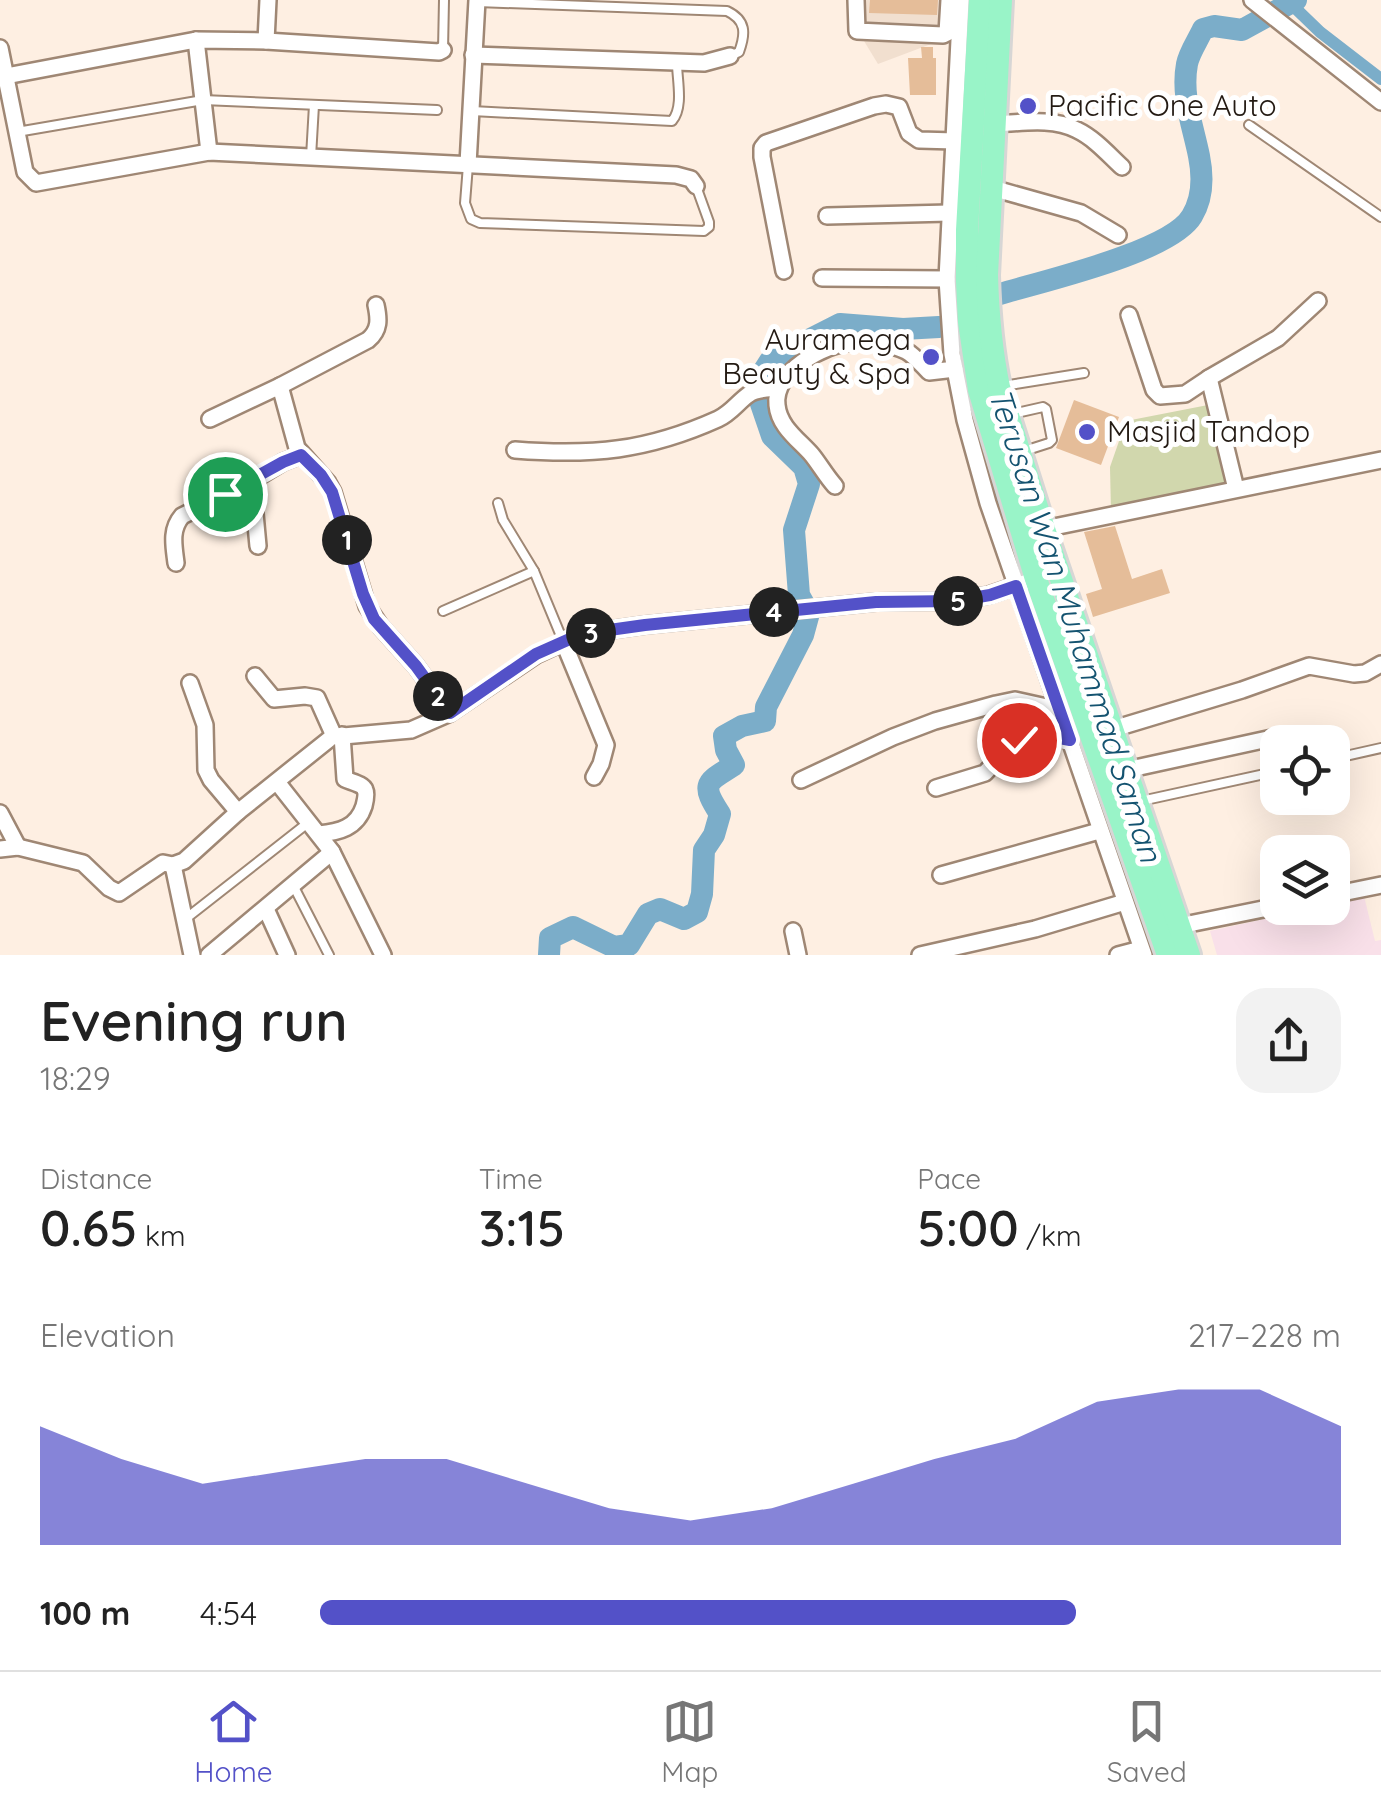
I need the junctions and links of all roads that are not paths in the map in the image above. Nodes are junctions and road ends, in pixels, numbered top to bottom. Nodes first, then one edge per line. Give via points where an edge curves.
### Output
1 (268, 0) edge
2 (444, 0) edge
3 (856, 0) edge
4 (980, 0) edge
5 (1002, 0) edge
6 (477, 1) edge
7 (1258, 3) edge
8 (955, 7) edge
9 (196, 40) junction
10 (266, 42) junction
11 (0, 48) edge
12 (443, 50) joint
13 (474, 55) junction
14 (730, 56) joint
15 (677, 63) junction
16 (6, 76) junction
17 (203, 100) junction
18 (1381, 102) edge
19 (314, 105) junction
20 (438, 110) dead end
21 (471, 111) junction
22 (994, 124) junction
23 (1249, 126) dead end
24 (17, 132) junction
25 (955, 141) junction
26 (209, 152) junction
27 (311, 156) junction
28 (468, 164) junction
29 (1122, 167) dead end
30 (696, 186) joint
31 (992, 188) junction
32 (948, 213) junction
33 (827, 216) dead end
34 (1381, 217) edge
35 (1118, 235) dead end
36 (784, 271) dead end
37 (822, 278) dead end
38 (947, 278) junction
39 (1318, 301) dead end
40 (376, 305) dead end
41 (1130, 316) dead end
42 (955, 370) junction
43 (1084, 373) dead end
44 (1209, 378) junction
45 (280, 386) junction
46 (999, 387) junction
47 (775, 388) junction
48 (1008, 415) junction
49 (210, 419) dead end
50 (515, 450) dead end
51 (1019, 453) junction
52 (301, 455) junction
53 (1381, 460) edge
54 (252, 481) junction
55 (835, 486) dead end
56 (1236, 490) junction
57 (498, 503) dead end
58 (1044, 529) junction
59 (258, 546) dead end
60 (176, 563) dead end
61 (534, 571) junction
62 (1026, 582) junction
63 (444, 611) dead end
64 (562, 641) junction
65 (1381, 664) edge
66 (255, 676) dead end
67 (190, 683) dead end
68 (1060, 710) junction
69 (450, 713) junction
70 (1113, 729) junction
71 (338, 735) junction
72 (1070, 740) junction
73 (1260, 741) edge
74 (1381, 748) edge
75 (1350, 755) edge
76 (1126, 770) junction
77 (1260, 775) edge
78 (594, 777) dead end
79 (802, 780) dead end
80 (276, 782) junction
81 (936, 788) dead end
82 (1136, 802) junction
83 (238, 812) junction
84 (0, 813) edge
85 (314, 828) junction
86 (1100, 831) junction
87 (18, 847) junction
88 (0, 848) edge
89 (332, 852) junction
90 (173, 866) junction
91 (942, 874) dead end
92 (1381, 884) edge
93 (293, 886) junction
94 (1350, 890) edge
95 (1125, 902) junction
96 (266, 909) junction
97 (1260, 910) edge
98 (1141, 915) junction
99 (184, 920) junction
100 (1180, 926) junction
101 (794, 931) dead end
102 (1142, 952) edge
103 (192, 955) edge
104 (209, 955) edge
105 (287, 955) edge
106 (329, 955) edge
107 (383, 955) edge
108 (798, 955) edge
109 (920, 955) edge
110 (1118, 955) edge
111 (1168, 955) edge
112 (1189, 955) edge

1 - 10 street
2 - 12 lane
3 - 8 street via 857,31 943,35
4 - 62 main road via 968,322
5 - 22 main road
6 - 13 street
6 - 14 lane via 727,10 744,30 739,52
7 - 18 street
8 - 25 street
9 - 10 street
9 - 16 street
9 - 17 street
10 - 12 street
11 - 16 street
13 - 15 street
13 - 21 street
14 - 15 street
15 - 21 lane via 672,121
16 - 24 street
17 - 19 lane
17 - 24 lane
17 - 26 street
19 - 20 lane
19 - 27 lane
21 - 28 street
22 - 29 street via 1061,124
22 - 31 main road
23 - 34 lane
24 - 26 street via 25,172 40,184
25 - 32 street
25 - 36 street via 919,140 899,107 886,104 766,143 762,156
26 - 27 street
27 - 28 street
28 - 30 street via 676,175
28 - 30 lane via 465,203 480,223 704,231 709,222
31 - 35 street via 1081,213
31 - 46 main road via 988,318
32 - 33 street
32 - 38 street
37 - 38 street
38 - 42 street
39 - 44 street via 1278,338
40 - 45 street via 374,334
41 - 44 street via 1160,396 1185,394
42 - 47 street via 928,372 908,351 852,342 794,366
42 - 62 street via 974,457
43 - 46 lane
44 - 56 street
45 - 49 street
45 - 52 street
46 - 48 main road
47 - 50 street via 750,392 723,417 640,446 581,454
47 - 55 street via 784,423
48 - 51 main road
48 - 51 lane via 1046,410 1052,440
51 - 58 main road
52 - 54 street
52 - 69 street via 332,492 374,619
53 - 56 street
54 - 59 street
54 - 60 street via 182,516 174,532
56 - 58 street
57 - 61 lane
58 - 70 main road
61 - 63 lane
61 - 64 lane
62 - 64 street via 955,601 876,602 645,625
62 - 68 street
62 - 98 main road
64 - 69 street
64 - 78 street via 606,745
65 - 70 street via 1354,674 1309,666
66 - 71 street via 274,699 317,698
67 - 83 street via 204,725 206,770
68 - 72 street
68 - 79 street via 1015,700 996,704 893,736
69 - 71 street via 410,730
70 - 76 main road
71 - 80 street
71 - 85 street via 344,779 362,785 366,800 352,826 338,832
72 - 81 street via 1019,740 985,773
72 - 86 street
73 - 76 street
74 - 75 lane
76 - 82 main road
77 - 82 lane
80 - 83 street
80 - 85 street
82 - 100 main road
83 - 90 street
84 - 87 street
85 - 89 street
85 - 99 lane
86 - 91 street
86 - 95 street
87 - 88 street
87 - 90 street via 83,863 119,893 163,863
89 - 93 street
89 - 107 street
90 - 99 street
92 - 94 street
93 - 96 street
93 - 106 lane
95 - 98 street
95 - 109 street
96 - 104 street
96 - 105 street
97 - 100 street
98 - 102 street
98 - 111 main road
99 - 103 street
100 - 112 main road
101 - 108 street
102 - 110 street

